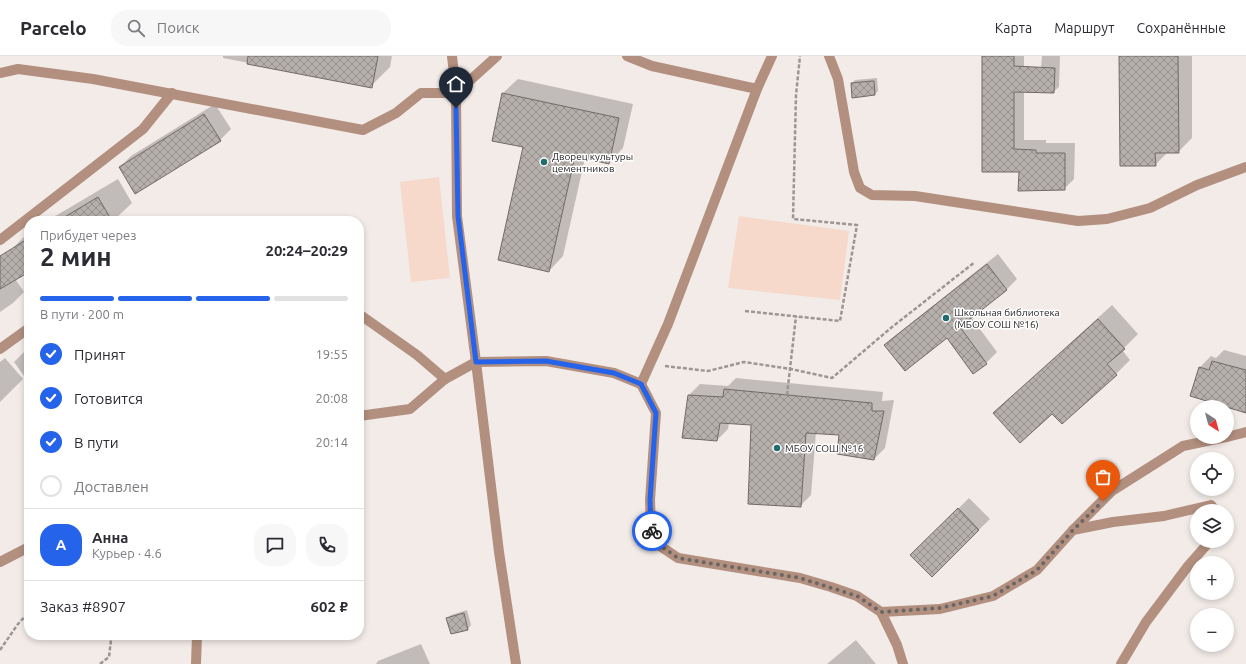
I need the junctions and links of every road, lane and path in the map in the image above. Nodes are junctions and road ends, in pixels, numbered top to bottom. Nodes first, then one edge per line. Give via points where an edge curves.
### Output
1 (452, 56) edge
2 (497, 56) edge
3 (627, 56) edge
4 (772, 56) edge
5 (800, 56) edge
6 (828, 56) edge
7 (0, 73) edge
8 (757, 89) junction
9 (456, 93) junction
10 (172, 94) junction
11 (1246, 167) edge
12 (31, 216) edge
13 (24, 221) edge
14 (0, 240) edge
15 (975, 262) dead end
16 (745, 311) dead end
17 (796, 316) junction
18 (364, 318) edge
19 (24, 331) edge
20 (0, 348) edge
21 (476, 362) junction
22 (650, 364) junction
23 (791, 369) junction
24 (446, 379) junction
25 (641, 384) junction
26 (787, 395) dead end
27 (364, 415) edge
28 (1246, 432) edge
29 (1234, 435) edge
30 (1193, 444) edge
31 (1190, 510) edge
32 (1073, 530) junction
33 (1204, 548) edge
34 (24, 550) edge
35 (0, 562) edge
36 (881, 612) junction
37 (24, 617) edge
38 (111, 640) edge
39 (196, 640) edge
40 (0, 650) edge
41 (100, 664) edge
42 (196, 664) edge
43 (516, 664) edge
44 (904, 664) edge
45 (1121, 664) edge

1 - 9 street
2 - 9 street
3 - 8 street via 652,66
4 - 8 street
5 - 17 path via 796,95 793,218 856,225 840,321
6 - 11 street via 838,79 854,172 860,188 872,195 914,196 1078,221 1106,219 1150,208 1197,185
7 - 10 street via 18,69 93,79
8 - 22 street via 668,324
9 - 10 street via 421,93 396,113 364,130
9 - 21 street via 458,216
10 - 12 street via 143,129
13 - 14 street
15 - 23 path via 832,378
16 - 17 path
17 - 23 path
18 - 24 street
19 - 20 street
21 - 24 street
21 - 25 street via 546,361 614,373
21 - 43 street via 499,552
22 - 23 path via 708,371 744,362
22 - 25 street
23 - 26 path
24 - 27 street via 410,408
25 - 36 street via 656,413 650,500 651,526 658,544 678,558 800,578 857,596
28 - 29 street
30 - 32 street via 1183,446 1112,491
31 - 32 street
32 - 36 street via 1037,570 993,596 940,608
33 - 45 street via 1146,622
34 - 35 street
36 - 44 street
37 - 40 path
38 - 41 path via 109,657
39 - 42 street

